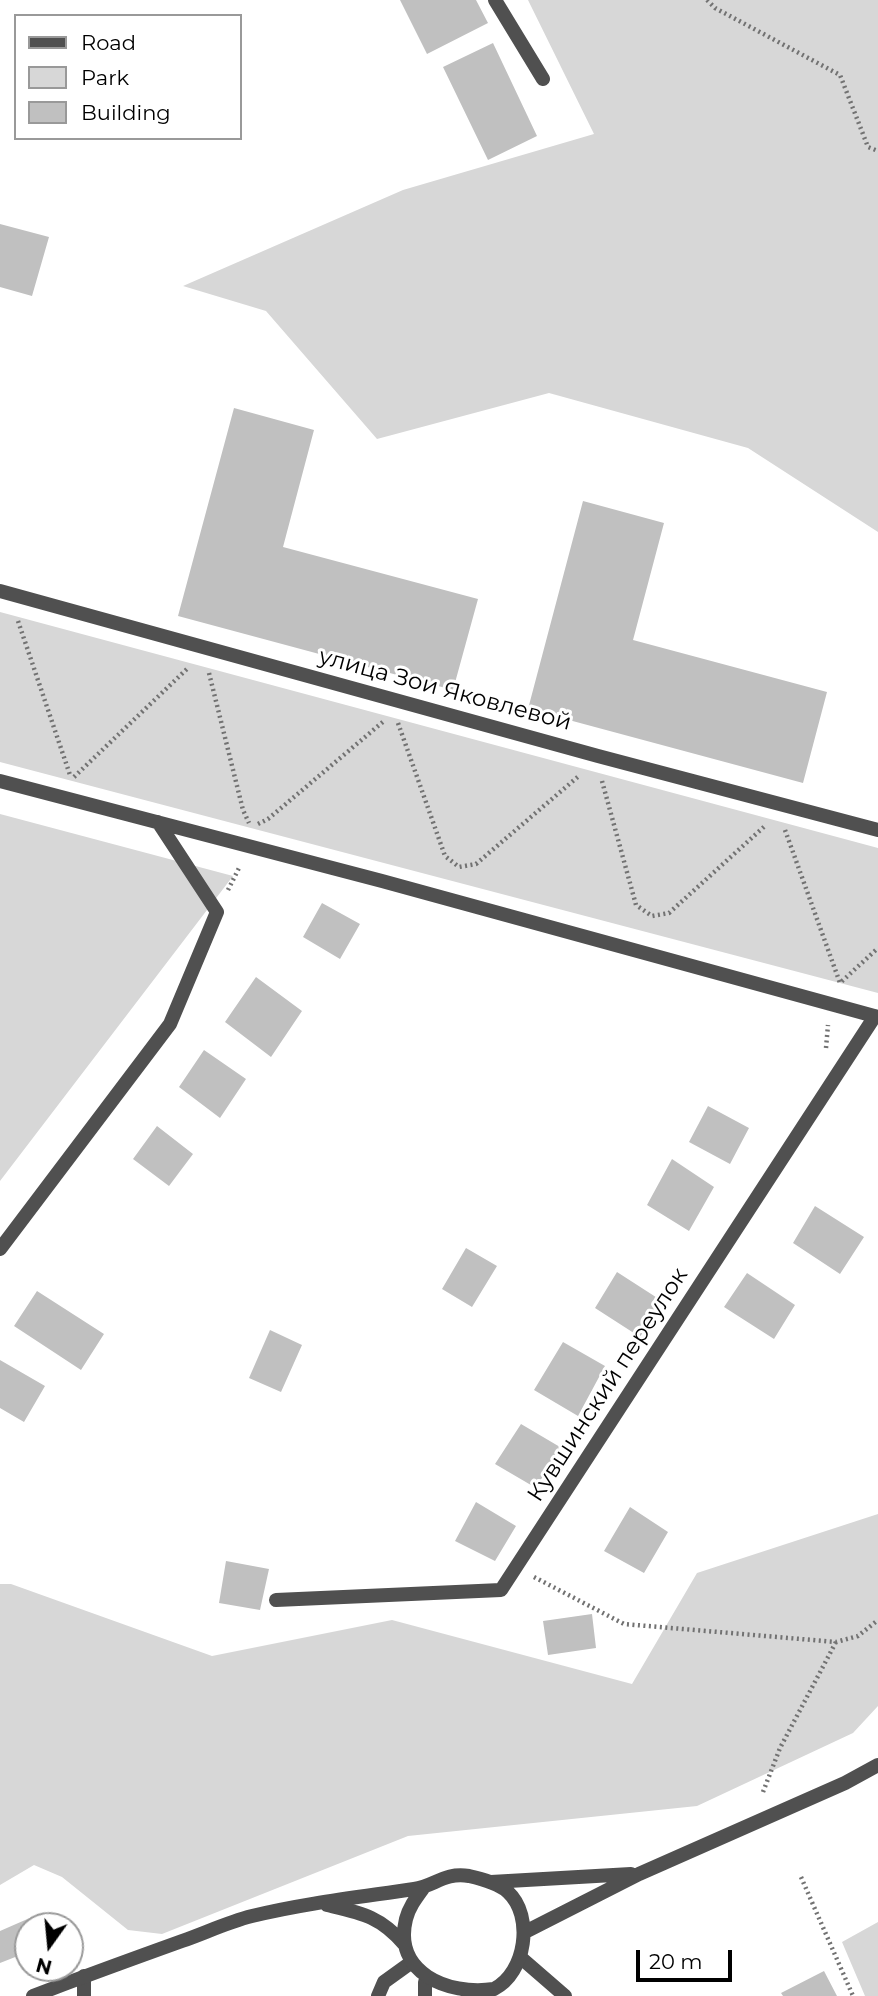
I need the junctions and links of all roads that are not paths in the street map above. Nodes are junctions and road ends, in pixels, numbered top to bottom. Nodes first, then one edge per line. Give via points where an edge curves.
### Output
1 (495, 0) edge
2 (543, 79) dead end
3 (0, 591) edge
4 (0, 780) edge
5 (158, 822) junction
6 (878, 830) edge
7 (877, 1019) edge
8 (0, 1249) edge
9 (276, 1600) dead end
10 (878, 1765) edge
11 (639, 1874) junction
12 (491, 1882) junction
13 (424, 1887) junction
14 (319, 1903) junction
15 (525, 1932) junction
16 (404, 1944) junction
17 (520, 1957) junction
18 (409, 1964) junction
19 (511, 1972) junction
20 (84, 1976) edge
21 (69, 1982) edge
22 (425, 1989) edge
23 (33, 1996) edge
24 (378, 1996) edge
25 (472, 1996) edge
26 (486, 1996) edge
27 (503, 1996) edge
28 (565, 1996) edge

1 - 2 street
3 - 6 street, улица Зои Яковлевой
4 - 5 street
5 - 7 street
5 - 8 street via 217,912 170,1024
7 - 9 street, Кувшинский переулок via 501,1590
10 - 11 street
11 - 12 street
11 - 15 street
12 - 13 street via 444,1877
12 - 15 street via 508,1893 519,1908
13 - 14 street
13 - 16 street via 408,1912
14 - 16 street via 363,1914 390,1927
14 - 20 street via 249,1917
15 - 17 street
16 - 18 street
17 - 19 street
17 - 28 street
18 - 22 street
18 - 24 street via 384,1982
19 - 25 street via 496,1988
19 - 27 street
21 - 23 street
22 - 25 street
25 - 26 street

